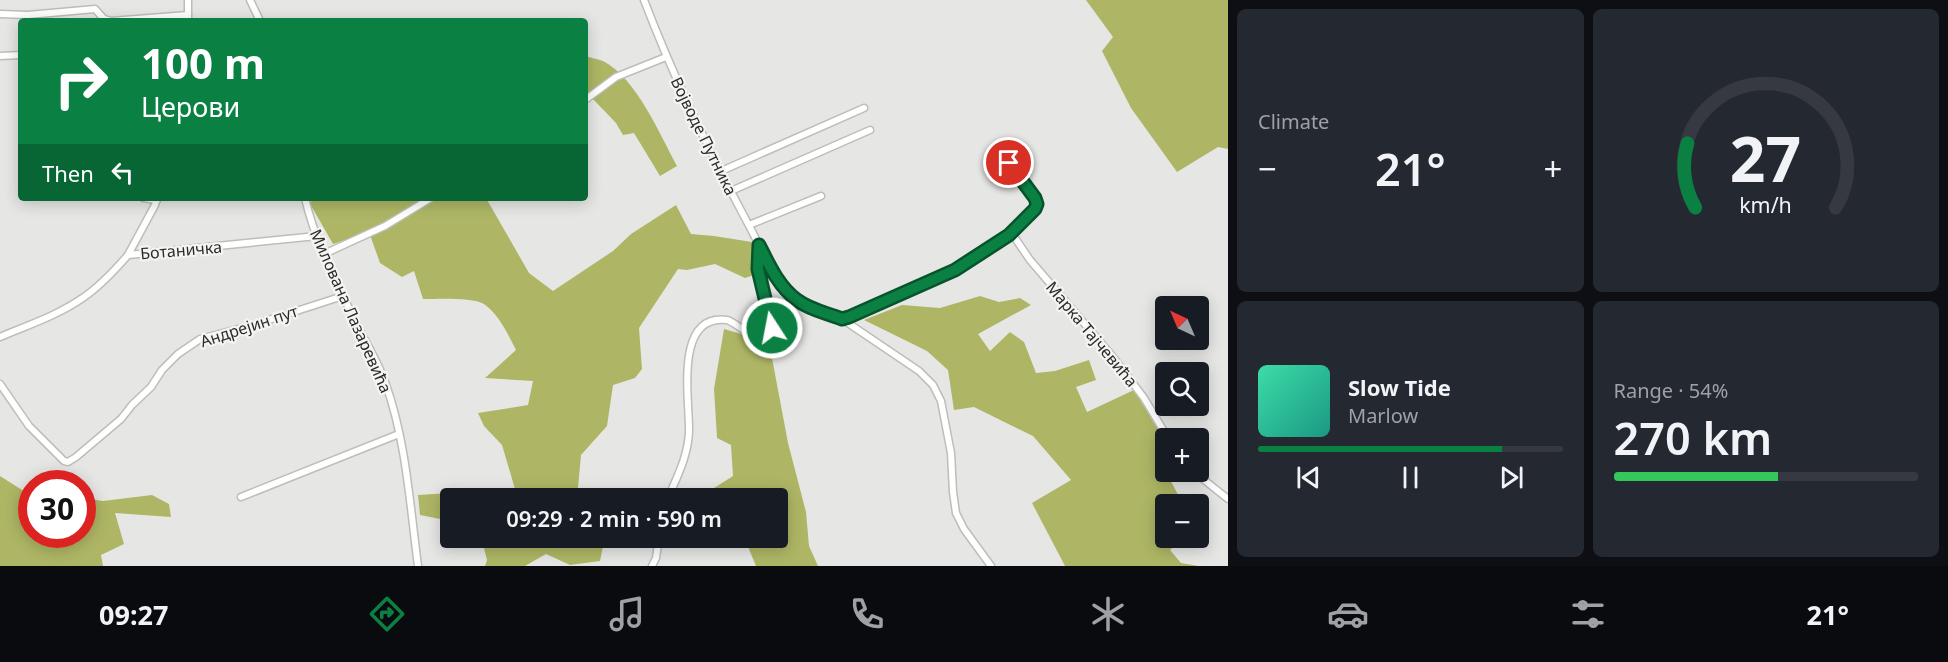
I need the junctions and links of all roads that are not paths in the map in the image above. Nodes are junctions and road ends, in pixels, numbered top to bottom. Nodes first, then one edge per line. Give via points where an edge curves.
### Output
1 (188, 0) edge
2 (250, 0) edge
3 (644, 0) edge
4 (0, 14) edge
5 (103, 18) edge
6 (188, 18) edge
7 (259, 18) edge
8 (18, 55) edge
9 (0, 56) edge
10 (666, 57) junction
11 (588, 98) edge
12 (864, 108) dead end
13 (870, 130) dead end
14 (1009, 163) dead end
15 (719, 172) junction
16 (730, 191) junction
17 (822, 196) dead end
18 (156, 201) edge
19 (306, 201) edge
20 (425, 201) edge
21 (749, 225) junction
22 (1009, 235) junction
23 (317, 236) junction
24 (759, 245) junction
25 (324, 254) junction
26 (128, 255) junction
27 (343, 296) junction
28 (842, 319) junction
29 (0, 337) edge
30 (0, 384) edge
31 (1162, 428) edge
32 (399, 434) junction
33 (1207, 482) edge
34 (672, 488) edge
35 (241, 497) dead end
36 (1228, 499) edge
37 (657, 548) edge
38 (418, 566) edge
39 (652, 566) edge
40 (991, 566) edge

1 - 6 street
2 - 7 street
3 - 10 street, Војводе Путника
4 - 5 street via 95,9
8 - 9 street
10 - 11 street via 615,77
10 - 15 street, Војводе Путника
12 - 15 street
13 - 16 street
14 - 22 street via 1037,204
15 - 16 street, Војводе Путника
16 - 21 street, Војводе Путника
17 - 21 street
18 - 26 street
19 - 23 street, Милована Лазаревића
20 - 25 street via 385,226
21 - 24 street, Војводе Путника
22 - 28 street via 955,270
22 - 31 street, Марка Тајчевића via 1113,357
23 - 25 street, Милована Лазаревића
23 - 26 street, Ботаничка
24 - 28 street, Војводе Путника via 771,268 798,301
24 - 34 street via 758,269 772,328 755,337 724,320 705,325 694,338 687,370 689,434
25 - 27 street, Милована Лазаревића
26 - 29 street, Ботаничка via 84,297
27 - 30 street, Андрејин пут via 200,339 162,370 121,419 68,462 28,426
27 - 32 street, Милована Лазаревића via 384,379
28 - 40 street via 919,371 933,385 941,401 951,453 956,513
32 - 35 street
32 - 38 street, Милована Лазаревића
33 - 36 street
37 - 39 street

